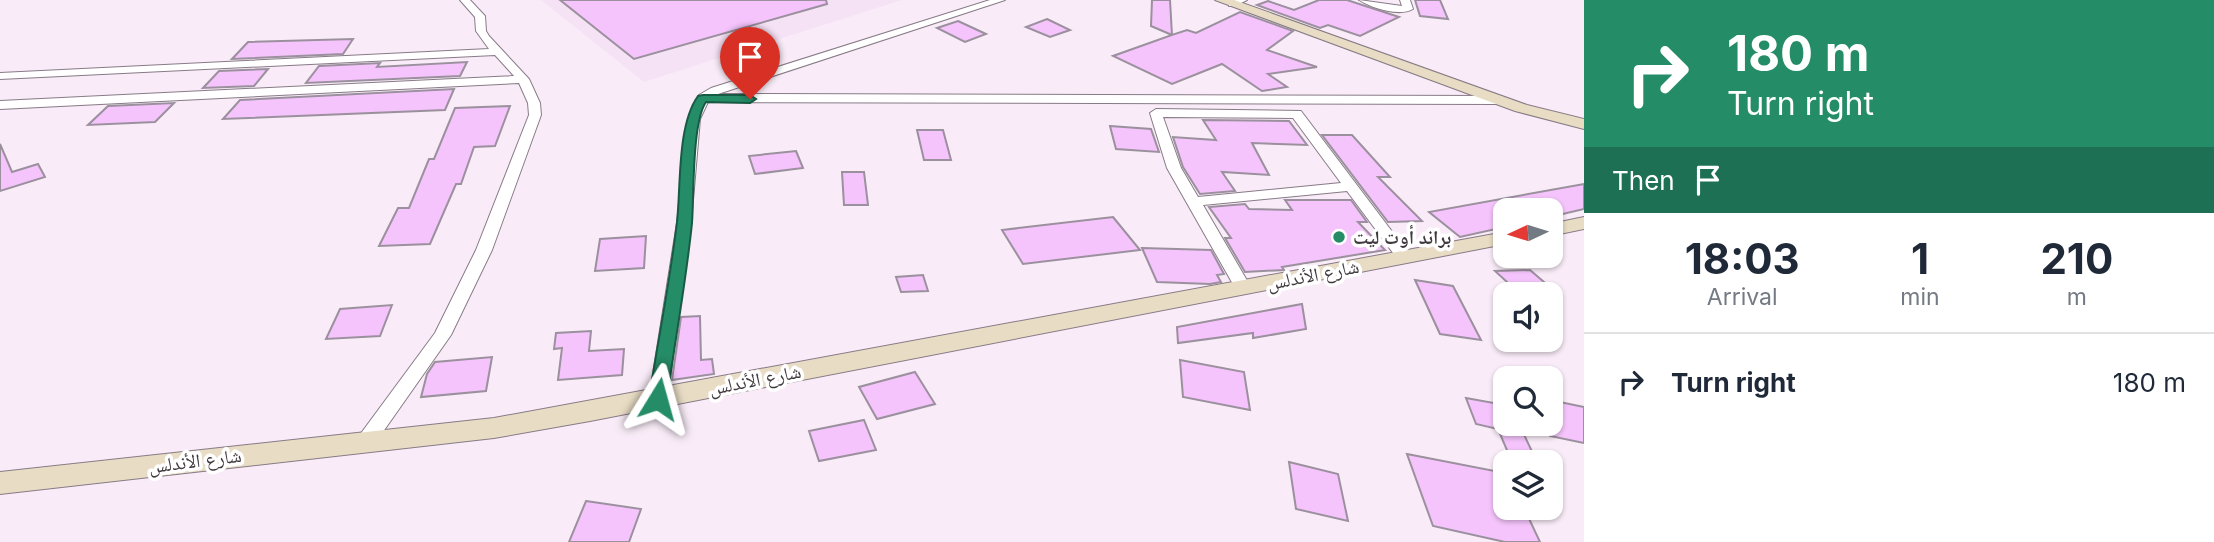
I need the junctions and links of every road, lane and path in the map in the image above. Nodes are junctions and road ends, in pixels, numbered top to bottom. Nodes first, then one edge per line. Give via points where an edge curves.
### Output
1 (465, 0) edge
2 (1000, 0) edge
3 (1364, 0) edge
4 (1405, 0) edge
5 (1232, 1) edge
6 (496, 52) junction
7 (0, 76) edge
8 (523, 79) junction
9 (203, 81) junction
10 (703, 98) junction
11 (1501, 100) junction
12 (0, 105) edge
13 (1584, 124) edge
14 (1350, 186) junction
15 (1194, 202) junction
16 (1584, 223) edge
17 (1563, 227) edge
18 (1493, 240) edge
19 (1404, 258) junction
20 (1244, 289) junction
21 (658, 399) junction
22 (366, 441) junction
23 (0, 483) edge

1 - 6 street via 480,16 481,31
2 - 10 street
3 - 4 street via 1400,10 1408,9
5 - 11 main road
6 - 8 street
6 - 9 street
7 - 9 street
8 - 9 street
8 - 22 street via 532,94 535,115 484,250 442,335
9 - 12 street
10 - 11 street
10 - 21 street via 694,119
11 - 13 main road
14 - 15 street
14 - 15 street via 1295,113 1158,112 1155,115 1174,168
14 - 19 street
15 - 20 street
16 - 17 main road
18 - 19 main road, شارع الأندلس
19 - 20 main road, شارع الأندلس
20 - 21 main road, شارع الأندلس
21 - 22 main road, شارع الأندلس via 494,428
22 - 23 main road, شارع الأندلس

